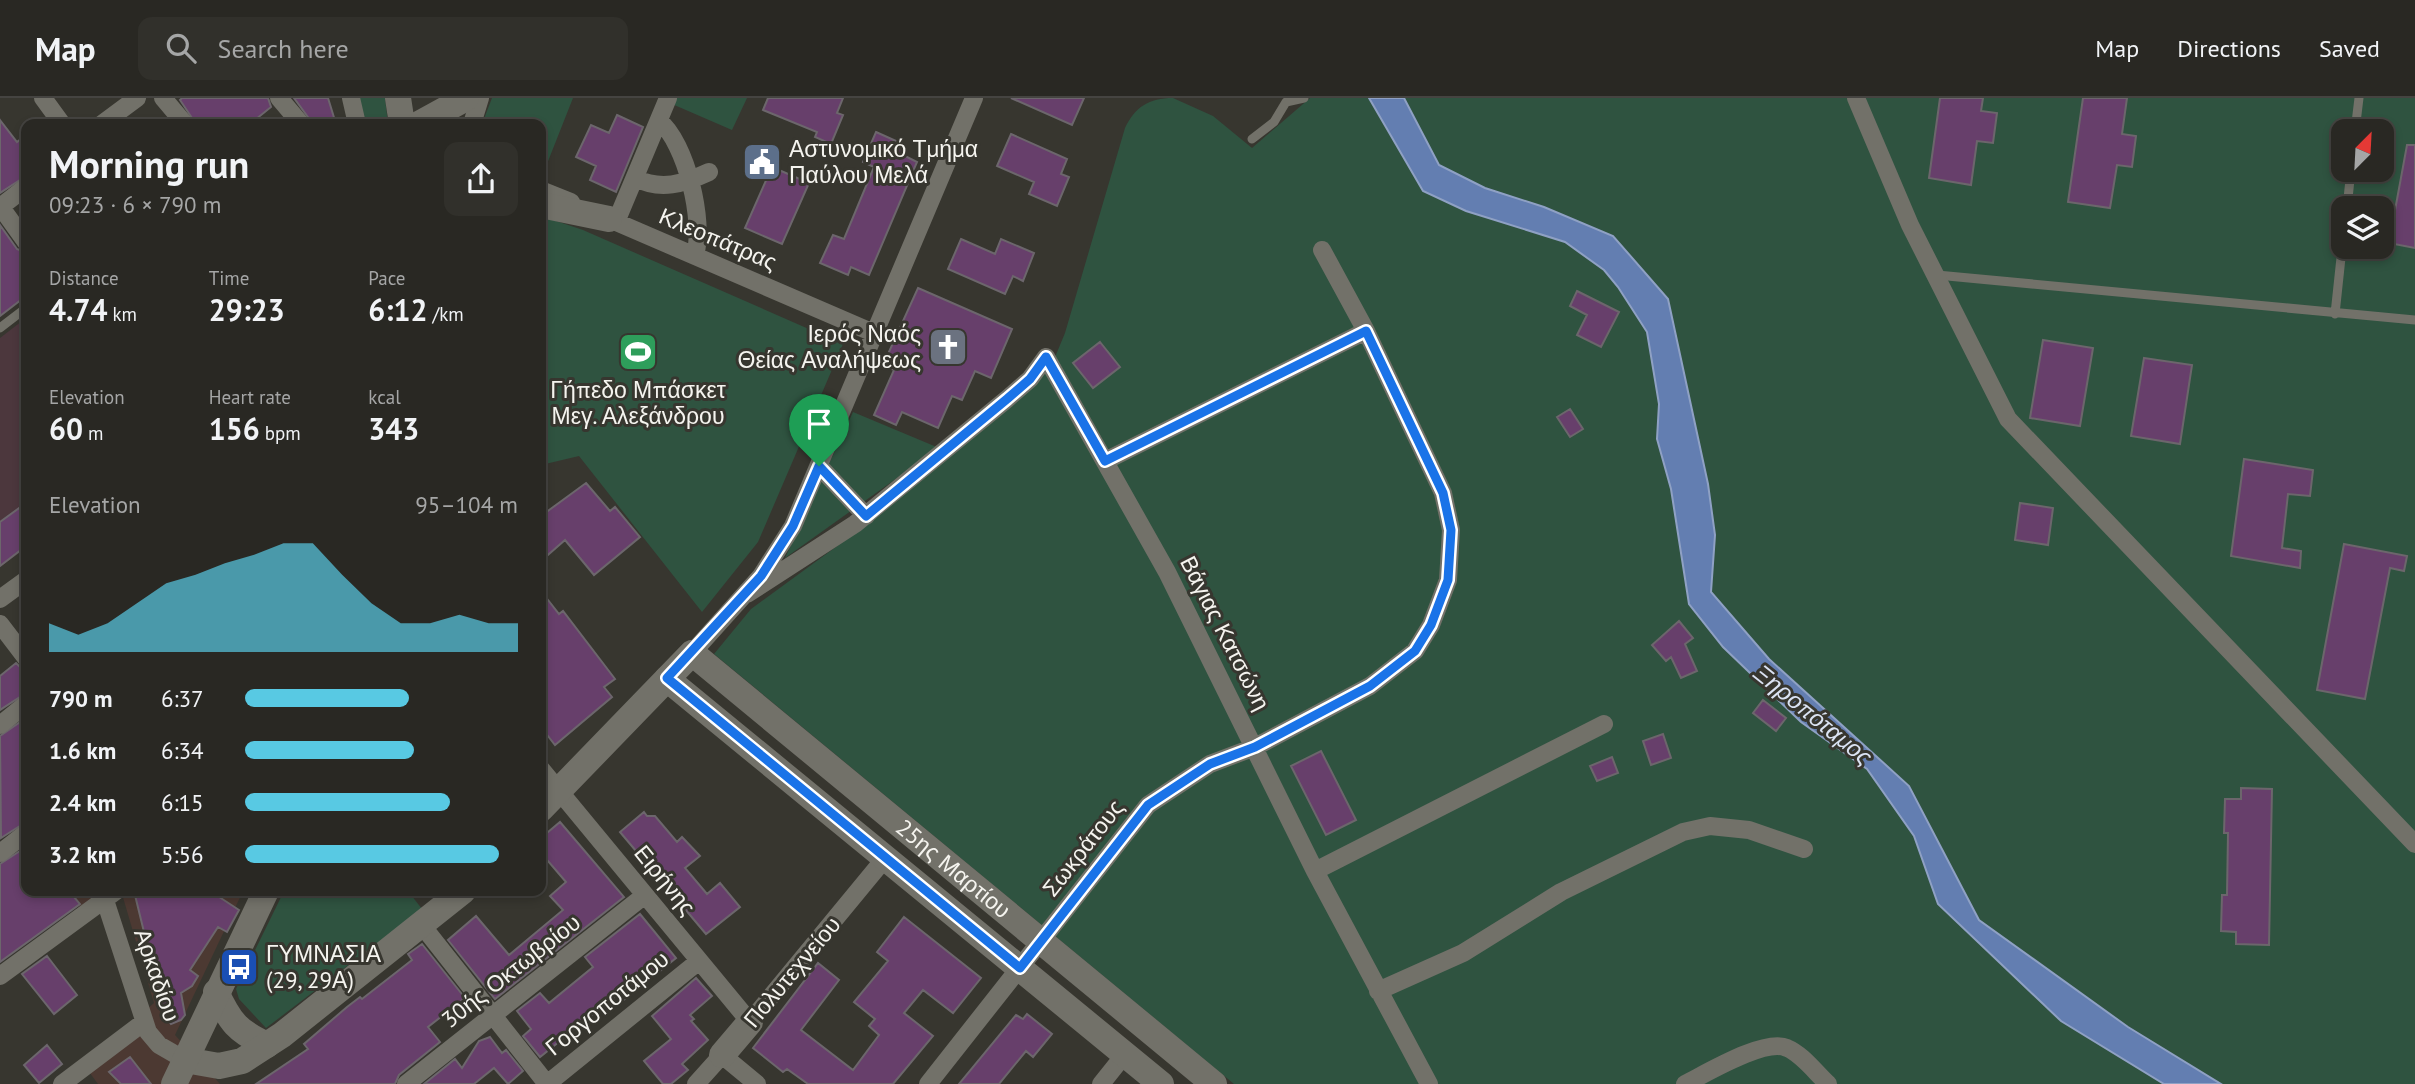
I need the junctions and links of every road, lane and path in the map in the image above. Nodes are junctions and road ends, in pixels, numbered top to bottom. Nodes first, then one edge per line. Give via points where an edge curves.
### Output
1 (43, 98) edge
2 (137, 98) edge
3 (163, 98) edge
4 (278, 98) edge
5 (351, 98) edge
6 (398, 98) edge
7 (428, 98) edge
8 (668, 98) edge
9 (974, 98) edge
10 (1304, 98) edge
11 (1856, 98) edge
12 (2359, 98) edge
13 (468, 106) edge
14 (58, 119) edge
15 (109, 119) edge
16 (180, 119) edge
17 (296, 119) edge
18 (355, 119) edge
19 (401, 119) edge
20 (433, 119) edge
21 (2356, 119) edge
22 (659, 121) junction
23 (1252, 139) dead end
24 (709, 172) dead end
25 (635, 178) junction
26 (688, 181) junction
27 (21, 191) edge
28 (546, 192) edge
29 (546, 206) edge
30 (0, 207) edge
31 (613, 220) junction
32 (21, 235) edge
33 (1322, 250) dead end
34 (695, 255) junction
35 (2341, 259) edge
36 (1937, 275) junction
37 (21, 312) edge
38 (2335, 314) junction
39 (2415, 320) edge
40 (0, 328) edge
41 (1366, 331) junction
42 (876, 334) junction
43 (1105, 461) junction
44 (819, 466) junction
45 (866, 516) junction
46 (21, 584) edge
47 (747, 594) junction
48 (0, 599) edge
49 (1, 627) edge
50 (21, 652) edge
51 (692, 653) junction
52 (667, 678) junction
53 (21, 708) edge
54 (1604, 724) dead end
55 (0, 725) edge
56 (1255, 747) junction
57 (546, 775) edge
58 (558, 790) junction
59 (546, 803) edge
60 (21, 837) edge
61 (2415, 844) edge
62 (1804, 849) dead end
63 (0, 853) edge
64 (886, 857) junction
65 (1315, 871) junction
66 (645, 895) junction
67 (103, 896) edge
68 (108, 896) edge
69 (262, 896) edge
70 (457, 896) edge
71 (421, 925) junction
72 (1041, 942) junction
73 (699, 961) junction
74 (1020, 968) junction
75 (0, 976) edge
76 (1378, 991) junction
77 (216, 992) junction
78 (494, 1017) junction
79 (145, 1022) junction
80 (750, 1022) junction
81 (267, 1045) junction
82 (1125, 1054) junction
83 (722, 1055) junction
84 (185, 1060) junction
85 (62, 1084) edge
86 (174, 1084) edge
87 (406, 1084) edge
88 (547, 1084) edge
89 (696, 1084) edge
90 (757, 1084) edge
91 (928, 1084) edge
92 (1101, 1084) edge
93 (1161, 1084) edge
94 (1214, 1084) edge
95 (1429, 1084) edge
96 (1685, 1084) edge
97 (1828, 1084) edge

1 - 14 street
2 - 15 street
3 - 16 street
4 - 17 street
5 - 18 street
6 - 19 street
7 - 13 street
8 - 22 street
9 - 42 street
10 - 23 lane via 1286,102 1274,122
11 - 36 street via 1910,225
12 - 21 lane
13 - 20 street
22 - 25 street
22 - 26 street via 675,137
24 - 26 street
25 - 26 street via 660,186
25 - 31 street
26 - 34 street via 698,231
27 - 30 street
28 - 31 street, Κλεοπάτρας
29 - 31 street
30 - 32 street
31 - 34 street, Κλεοπάτρας
33 - 41 street, Σωκράτους
34 - 42 street, Κλεοπάτρας
35 - 38 lane
36 - 38 lane
36 - 61 street via 2008,419
37 - 40 lane
38 - 39 lane
41 - 43 street
41 - 56 street, Σωκράτους via 1443,493 1451,530 1448,580 1431,625 1408,657 1370,686
42 - 44 street
43 - 45 street, Βάγιας Κατσώνη via 1046,357 1015,392
43 - 56 street, Βάγιας Κατσώνη
44 - 45 street
44 - 47 street via 796,519
45 - 47 street
46 - 48 street
47 - 51 street
49 - 50 street
51 - 52 street
51 - 72 street, 25ης Μαρτίου
52 - 58 street
52 - 64 street, 25ης Μαρτίου
53 - 55 street
54 - 65 street
56 - 65 street, Βάγιας Κατσώνη
56 - 72 street, Σωκράτους via 1210,764 1148,805
57 - 58 street, Ειρήνης
58 - 59 street
58 - 66 street, Ειρήνης
60 - 63 street
62 - 76 street via 1749,830 1710,826 1683,832 1561,892 1463,953
64 - 74 street, 25ης Μαρτίου
64 - 80 street, Πολυτεχνείου
65 - 76 street, Βάγιας Κατσώνη
66 - 73 street, Ειρήνης
66 - 78 street, 30ής Οκτωβρίου
67 - 75 street
68 - 79 street, Αρκαδίου
69 - 77 street
70 - 71 street
71 - 78 street
71 - 81 street
72 - 74 street, Σωκράτους
72 - 94 street, 25ης Μαρτίου
73 - 80 street, Ειρήνης
73 - 88 street, Γοργοποτάμου
74 - 82 street, 25ης Μαρτίου
74 - 91 street, Σωκράτους
76 - 95 street, Βάγιας Κατσώνη
77 - 81 street via 229,1020
77 - 84 street
78 - 87 street, 30ής Οκτωβρίου
78 - 88 street
79 - 84 street, Αρκαδίου via 156,1042
79 - 85 street
80 - 83 street, Πολυτεχνείου
81 - 84 street via 229,1066
82 - 92 street
82 - 93 street, 25ης Μαρτίου
83 - 89 street, Πολυτεχνείου
83 - 90 street
84 - 86 street
96 - 97 street via 1775,1045 1788,1048

